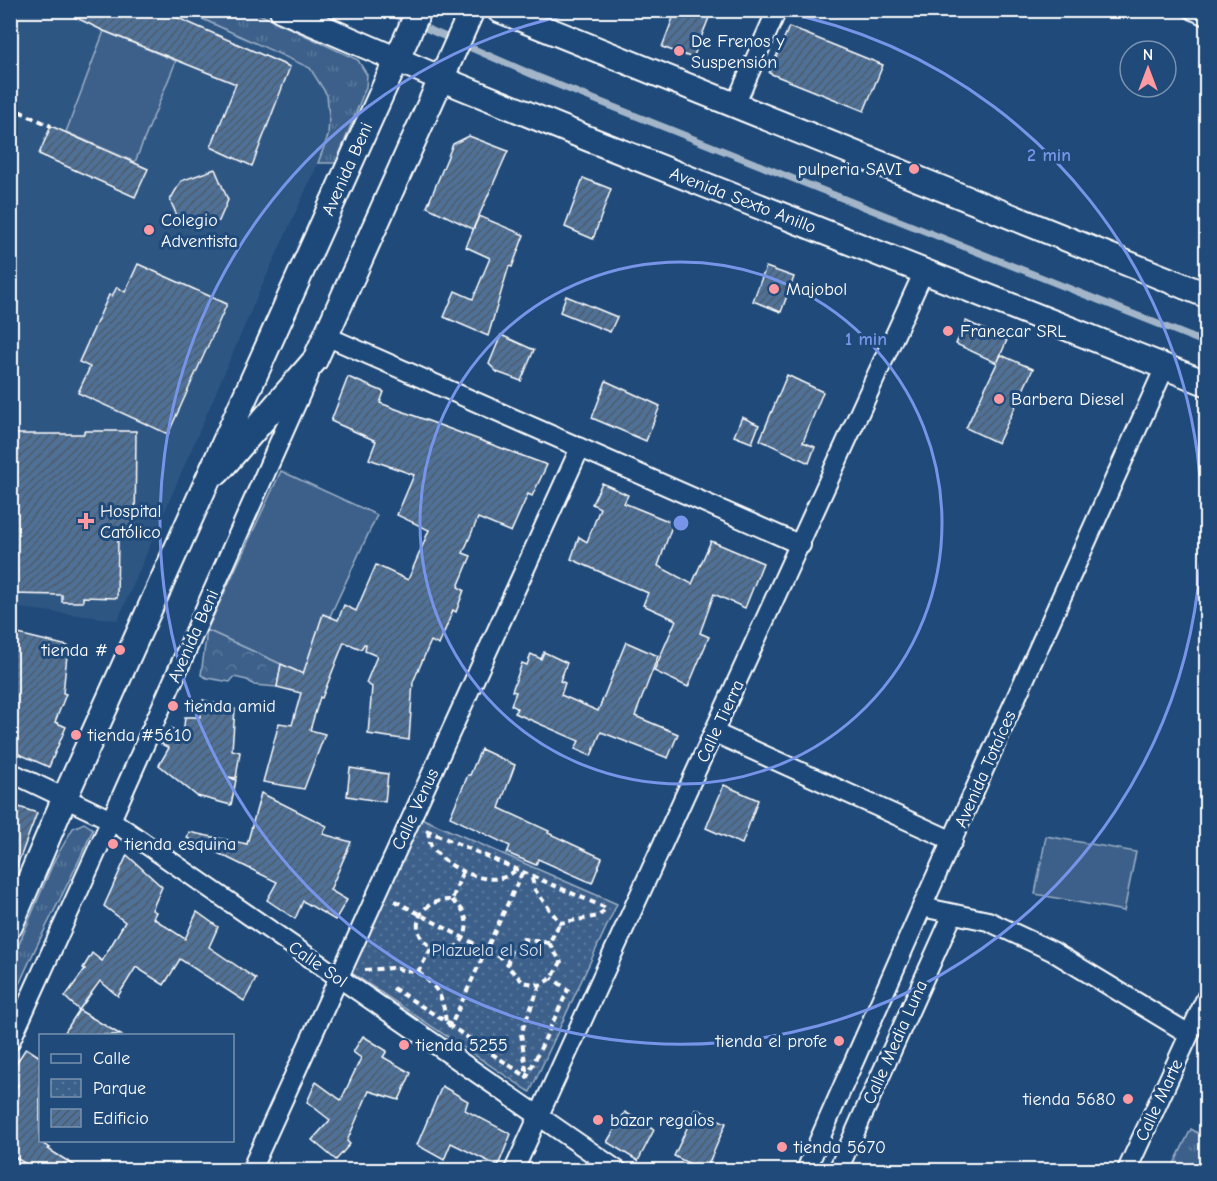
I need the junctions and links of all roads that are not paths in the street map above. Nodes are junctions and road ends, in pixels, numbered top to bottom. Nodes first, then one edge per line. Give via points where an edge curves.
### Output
1 (282, 10) edge
2 (419, 10) edge
3 (499, 10) edge
4 (777, 10) edge
5 (1193, 10) edge
6 (471, 12) edge
7 (1206, 16) edge
8 (399, 54) junction
9 (445, 73) junction
10 (735, 105) junction
11 (924, 271) junction
12 (1206, 295) edge
13 (326, 336) junction
14 (315, 360) junction
15 (1165, 367) junction
16 (1206, 383) edge
17 (580, 448) junction
18 (201, 492) junction
19 (801, 545) junction
20 (715, 733) junction
21 (10, 772) edge
22 (65, 797) junction
23 (111, 820) junction
24 (953, 841) junction
25 (922, 907) junction
26 (953, 914) junction
27 (10, 926) edge
28 (338, 978) junction
29 (1206, 998) edge
30 (1189, 1034) junction
31 (10, 1042) edge
32 (540, 1117) junction
33 (251, 1170) edge
34 (514, 1170) edge
35 (617, 1170) edge
36 (806, 1170) edge
37 (838, 1170) edge
38 (1126, 1170) edge

1 - 8 main road, Avenida Sexto Anillo
2 - 8 main road, Avenida Beni
3 - 10 main road
4 - 10 street
5 - 7 street
6 - 9 main road, Avenida Beni
8 - 9 main road, Avenida Sexto Anillo
8 - 18 main road, Avenida Beni
9 - 11 main road, Avenida Sexto Anillo
9 - 13 main road, Avenida Beni
10 - 12 main road
11 - 15 main road, Avenida Sexto Anillo
11 - 19 street, Calle Tierra
13 - 14 main road, Avenida Beni
13 - 17 street
14 - 18 main road, Avenida Beni
14 - 23 street, Avenida Beni
15 - 16 main road, Avenida Sexto Anillo
15 - 24 street, Avenida Totaíces
17 - 19 street
17 - 28 street, Calle Venus
18 - 22 main road, Avenida Beni
19 - 20 street, Calle Tierra
20 - 24 street
20 - 32 street, Calle Tierra
21 - 22 street, Calle Sol
22 - 23 street, Calle Sol
22 - 27 main road, Avenida Beni
23 - 28 street, Calle Sol
23 - 31 street, Avenida Beni
24 - 25 street, Avenida Totaíces
25 - 26 street
25 - 36 street, Avenida Totaíces
26 - 30 street via 987,921 1052,951
26 - 37 street, Calle Media Luna
28 - 32 street, Calle Sol
28 - 33 street, Calle Venus
29 - 30 street, Calle Marte
30 - 38 street, Calle Marte
32 - 34 street, Calle Tierra
32 - 35 street, Calle Sol

